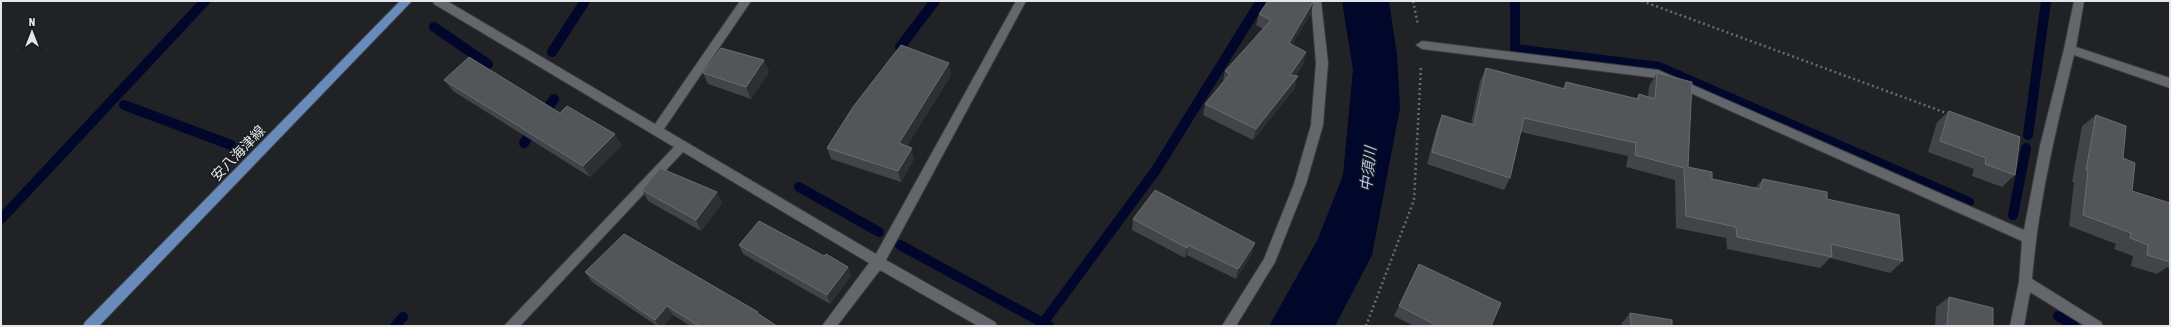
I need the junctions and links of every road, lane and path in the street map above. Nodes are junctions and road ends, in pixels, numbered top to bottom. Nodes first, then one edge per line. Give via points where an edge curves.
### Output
1 (407, 1) edge
2 (438, 1) edge
3 (746, 1) edge
4 (1021, 1) edge
5 (1316, 1) edge
6 (1413, 1) edge
7 (1642, 1) edge
8 (2079, 1) edge
9 (1422, 45) junction
10 (2070, 49) junction
11 (2170, 83) edge
12 (1956, 116) edge
13 (656, 131) junction
14 (682, 146) junction
15 (2029, 238) junction
16 (878, 262) junction
17 (2025, 282) junction
18 (90, 326) edge
19 (511, 326) edge
20 (830, 326) edge
21 (990, 326) edge
22 (1229, 326) edge
23 (1366, 326) edge
24 (2017, 326) edge
25 (2096, 326) edge

1 - 18 main road, 安八海津線
2 - 13 street
3 - 13 street
4 - 16 street
5 - 22 street via 1322,63 1317,126 1300,184 1269,262
6 - 9 path
7 - 12 path
8 - 10 street
9 - 15 street via 1658,74
9 - 23 path via 1414,200
10 - 11 street
10 - 15 street via 2046,146
13 - 14 street
14 - 16 street
14 - 19 street
15 - 17 street
16 - 20 street
16 - 21 street
17 - 24 street
17 - 25 street

